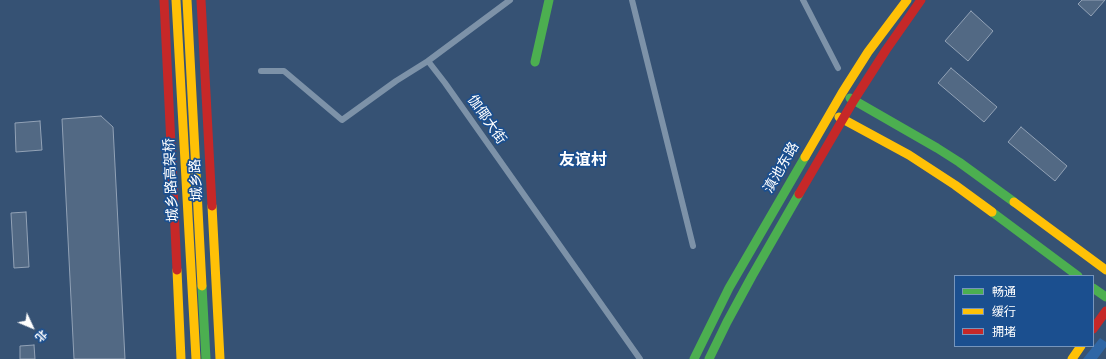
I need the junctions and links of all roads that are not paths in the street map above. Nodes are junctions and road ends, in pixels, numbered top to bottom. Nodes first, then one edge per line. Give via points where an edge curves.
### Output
1 (164, 0) edge
2 (176, 0) edge
3 (187, 0) edge
4 (201, 0) edge
5 (510, 0) edge
6 (549, 0) edge
7 (632, 0) edge
8 (804, 0) edge
9 (907, 0) edge
10 (921, 0) edge
11 (428, 61) junction
12 (536, 62) dead end
13 (838, 68) dead end
14 (261, 71) dead end
15 (842, 93) junction
16 (854, 100) junction
17 (831, 112) junction
18 (843, 119) junction
19 (693, 246) dead end
20 (1106, 270) edge
21 (1077, 275) edge
22 (1094, 289) edge
23 (1106, 297) edge
24 (1106, 311) edge
25 (1094, 328) edge
26 (1080, 347) edge
27 (181, 359) edge
28 (196, 359) edge
29 (206, 359) edge
30 (220, 359) edge
31 (640, 359) edge
32 (694, 359) edge
33 (710, 359) edge
34 (1072, 359) edge

1 - 27 main road, 城乡路
2 - 28 main road, 城乡路高架桥
3 - 29 main road, 城乡路高架桥
4 - 30 main road, 城乡路
5 - 11 street
6 - 12 main road
7 - 19 street
8 - 13 street
9 - 15 main road, 滇池东路 via 868,52
10 - 16 main road, 滇池东路
11 - 14 street via 342,120 284,71
11 - 31 street, 伽倻大街
15 - 16 main road
15 - 17 main road, 滇池东路
16 - 18 main road, 滇池东路
16 - 20 main road via 959,162
17 - 18 main road
17 - 32 main road, 滇池东路 via 733,281
18 - 21 main road via 909,155 955,185
18 - 33 main road, 滇池东路 via 752,276
22 - 23 main road
24 - 25 main road
26 - 34 main road

